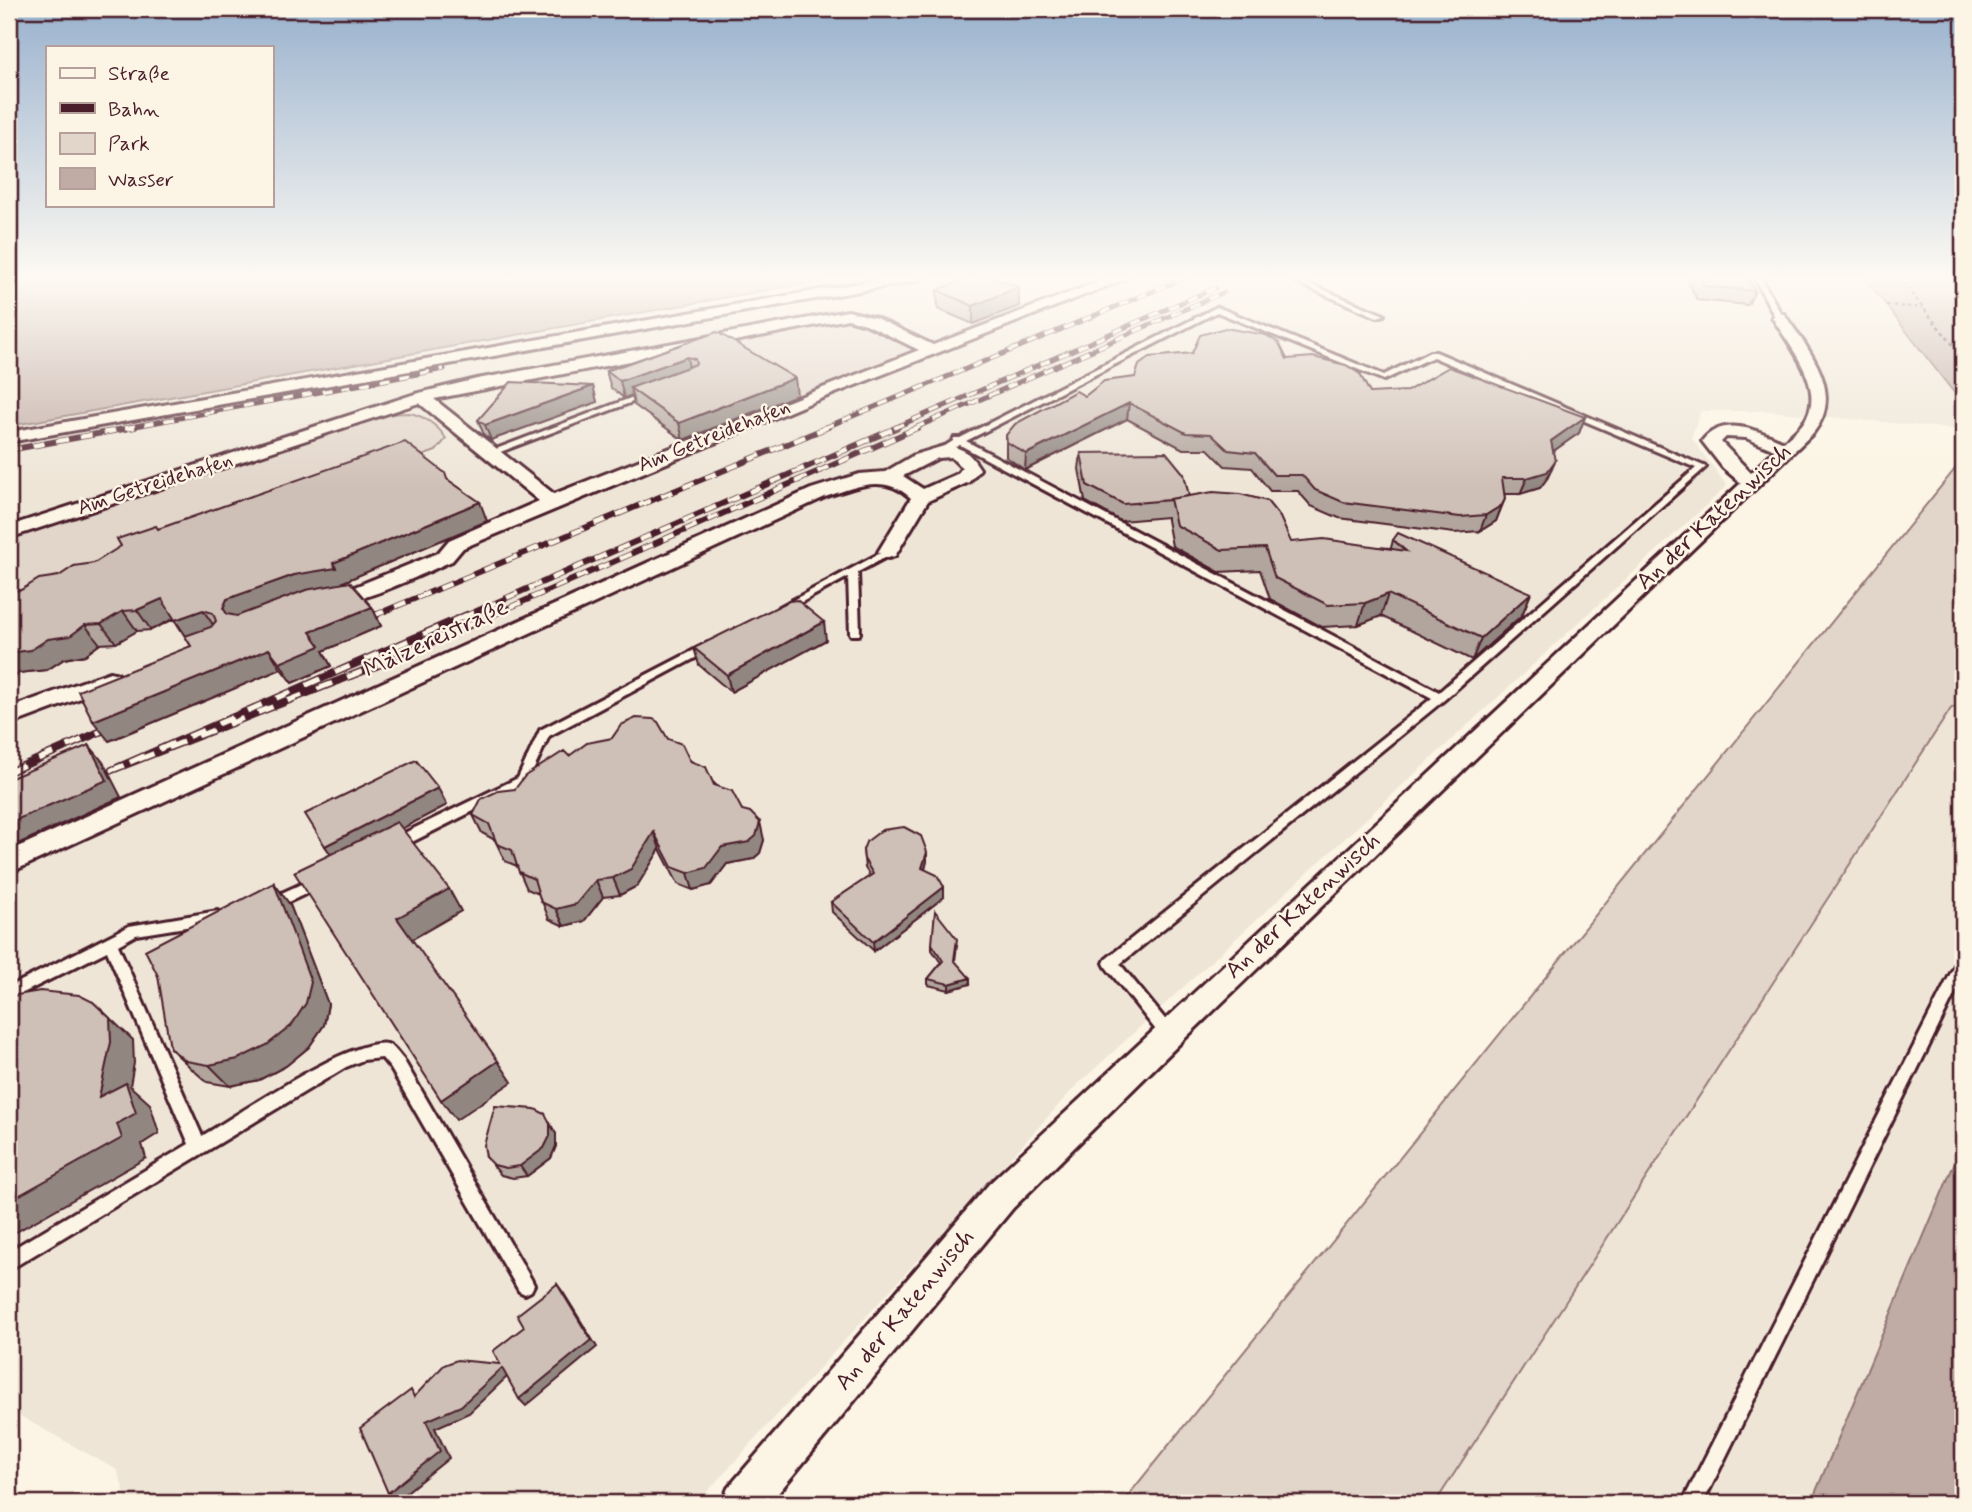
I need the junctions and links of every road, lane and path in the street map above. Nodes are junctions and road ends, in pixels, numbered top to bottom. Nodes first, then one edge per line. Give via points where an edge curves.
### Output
1 (516, 348) edge
2 (672, 348) edge
3 (926, 348) edge
4 (942, 348) edge
5 (1140, 348) edge
6 (1310, 348) edge
7 (1797, 348) edge
8 (933, 351) junction
9 (656, 392) edge
10 (421, 397) junction
11 (9, 437) edge
12 (957, 440) junction
13 (1787, 449) junction
14 (941, 451) junction
15 (492, 452) junction
16 (889, 477) junction
17 (1751, 482) junction
18 (921, 497) junction
19 (552, 502) junction
20 (9, 532) edge
21 (888, 552) joint
22 (853, 571) junction
23 (312, 601) edge
24 (767, 616) edge
25 (855, 633) dead end
26 (717, 642) edge
27 (130, 671) edge
28 (1440, 697) junction
29 (9, 718) edge
30 (377, 852) edge
31 (9, 863) edge
32 (328, 876) edge
33 (254, 912) edge
34 (228, 916) edge
35 (110, 942) junction
36 (1963, 964) edge
37 (9, 994) edge
38 (1168, 1034) junction
39 (199, 1147) junction
40 (9, 1261) edge
41 (525, 1285) dead end
42 (743, 1503) edge
43 (1692, 1503) edge

1 - 11 street
2 - 10 street, Am Getreidehafen
3 - 8 street, Am Getreidehafen
4 - 8 street
5 - 12 lane
6 - 28 lane via 1384,378 1433,354 1702,467
7 - 13 street, An der Katenwisch via 1820,397 1815,417
8 - 19 street, Am Getreidehafen
9 - 15 lane
10 - 15 street
10 - 20 street, Am Getreidehafen
12 - 14 lane
12 - 28 lane
13 - 17 street, An der Katenwisch
13 - 17 street via 1749,433 1722,432 1711,441
14 - 16 street, Mälzereistraße via 926,454
14 - 18 street via 968,460 971,469 963,478
15 - 19 street
16 - 18 street via 908,483
16 - 31 street, Mälzereistraße via 870,476 818,494
17 - 38 street, An der Katenwisch
18 - 21 street
19 - 23 street, Am Getreidehafen via 456,544 445,557 351,596
21 - 22 lane
22 - 24 lane
22 - 25 lane
26 - 30 lane via 544,733 523,782
27 - 29 street
28 - 38 lane via 1111,963
32 - 33 lane
34 - 35 lane via 134,930
35 - 37 lane
35 - 39 lane
36 - 43 lane
38 - 42 street, An der Katenwisch via 1001,1196
39 - 40 lane
39 - 41 lane via 340,1062 362,1053 386,1051

